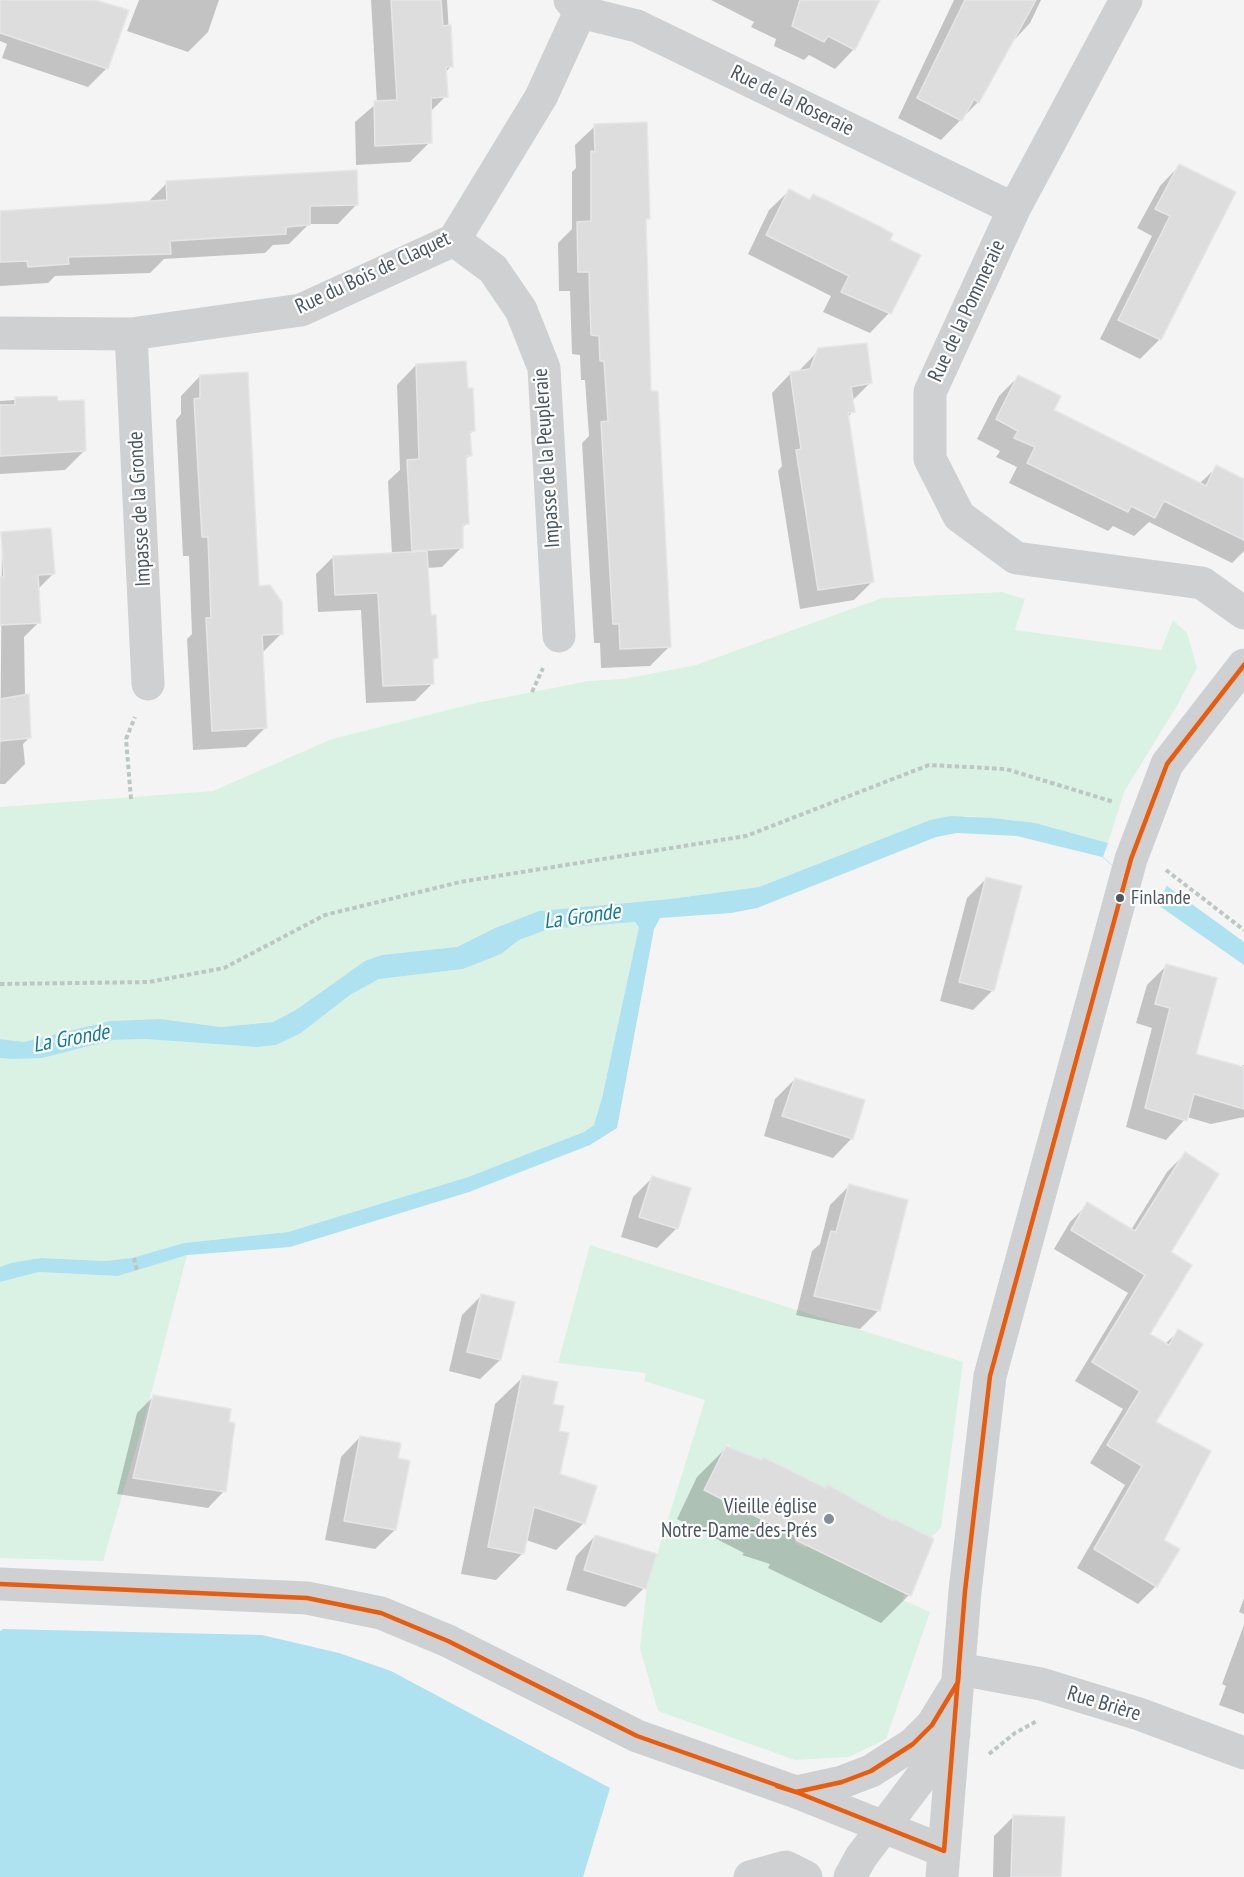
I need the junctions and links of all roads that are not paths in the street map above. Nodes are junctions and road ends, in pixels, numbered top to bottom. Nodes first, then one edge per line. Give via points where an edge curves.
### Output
1 (1126, 0) edge
2 (575, 6) edge
3 (1014, 209) junction
4 (454, 240) junction
5 (0, 333) edge
6 (131, 334) junction
7 (1244, 612) edge
8 (559, 636) dead end
9 (1244, 665) edge
10 (148, 684) road end
11 (0, 1584) edge
12 (959, 1675) junction
13 (954, 1734) junction
14 (1244, 1753) edge
15 (796, 1792) junction
16 (883, 1827) junction
17 (943, 1864) edge
18 (750, 1877) edge
19 (806, 1877) edge
20 (850, 1877) edge

1 - 3 street, Rue de la Pommeraie
2 - 3 street, Rue de la Roseraie via 637,26
2 - 4 street, Rue du Bois de Claquet via 541,97
3 - 7 street, Rue de la Pommeraie via 930,392 930,459 959,516 1016,558 1202,583
4 - 6 street, Rue du Bois de Claquet via 301,310
4 - 8 street, Impasse de la Peupleraie via 493,269 521,310 544,368
5 - 6 street, Rue du Bois de Claquet
6 - 10 street, Impasse de la Gronde
9 - 12 street via 1167,764 1130,860 990,1376
11 - 15 street via 307,1598 381,1613 448,1641 637,1736
12 - 13 street
12 - 14 street, Rue Brière via 1041,1684 1139,1714
12 - 15 street via 932,1725 913,1744 871,1770 842,1782
13 - 16 street
13 - 17 street
15 - 16 street
16 - 17 street
16 - 20 street
18 - 19 street via 786,1867

